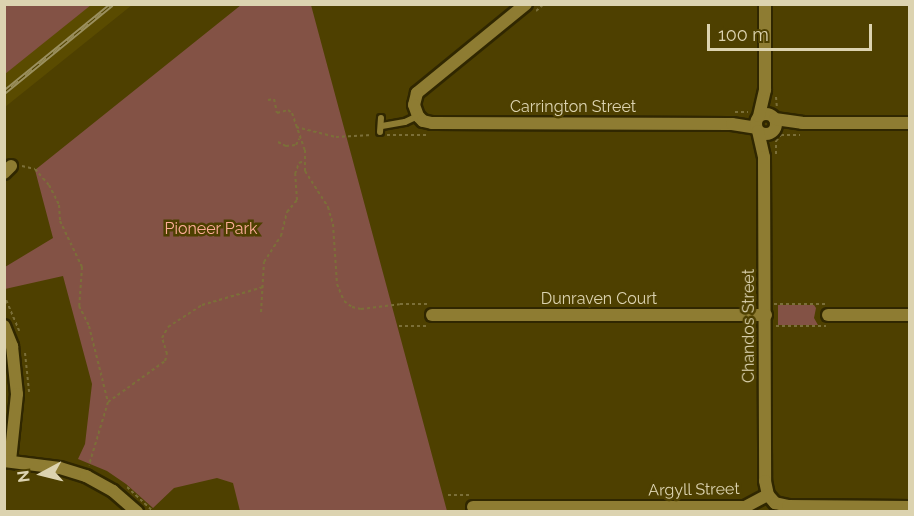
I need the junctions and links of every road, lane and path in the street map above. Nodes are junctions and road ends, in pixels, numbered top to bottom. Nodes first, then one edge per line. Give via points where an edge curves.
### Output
1 (544, 4) edge
2 (765, 4) edge
3 (530, 8) edge
4 (770, 93) junction
5 (268, 100) dead end
6 (418, 116) junction
7 (381, 118) dead end
8 (733, 118) junction
9 (757, 120) junction
10 (776, 122) junction
11 (909, 123) edge
12 (296, 127) junction
13 (803, 129) junction
14 (381, 131) junction
15 (436, 135) dead end
16 (299, 139) junction
17 (278, 142) dead end
18 (764, 157) junction
19 (304, 161) junction
20 (776, 164) dead end
21 (8, 170) edge
22 (263, 287) junction
23 (776, 304) dead end
24 (261, 312) dead end
25 (432, 315) joint
26 (765, 315) junction
27 (828, 315) dead end
28 (909, 315) edge
29 (4, 326) edge
30 (776, 329) dead end
31 (108, 402) junction
32 (7, 461) edge
33 (86, 476) junction
34 (768, 495) junction
35 (473, 507) dead end
36 (909, 507) edge
37 (137, 512) edge

1 - 3 path
2 - 4 street
3 - 6 street via 417,93 414,105
4 - 9 street
4 - 10 street
4 - 10 path via 777,109
5 - 12 path via 274,99 277,113 292,112
6 - 8 street, Carrington Street via 432,123
6 - 14 lane
7 - 14 lane
8 - 9 street, Carrington Street
8 - 9 path via 749,112
9 - 10 street via 765,114
9 - 10 street via 767,134
9 - 18 street
10 - 13 street
10 - 18 street
11 - 13 street
12 - 14 path via 336,136
12 - 16 path
13 - 20 path via 781,135 776,141
14 - 15 path
16 - 17 path via 296,145
16 - 19 path
18 - 26 street, Chandos Street
19 - 22 path via 295,174 297,200 287,212 281,236 264,262
19 - 25 path via 305,171 324,198 332,219 336,275 344,301 362,309 432,304
21 - 31 path via 30,167 38,172 50,185 59,205 60,221 82,267 79,306 89,326
22 - 24 path
22 - 31 path via 202,305 168,327 162,338 165,361
23 - 30 path
25 - 26 street, Dunraven Court
26 - 34 street, Chandos Street
27 - 28 street
29 - 32 street via 12,346 17,394
31 - 33 path
32 - 33 street via 60,468
33 - 37 street via 113,491
34 - 35 street, Argyll Street via 745,507
34 - 36 street via 775,503 788,506

